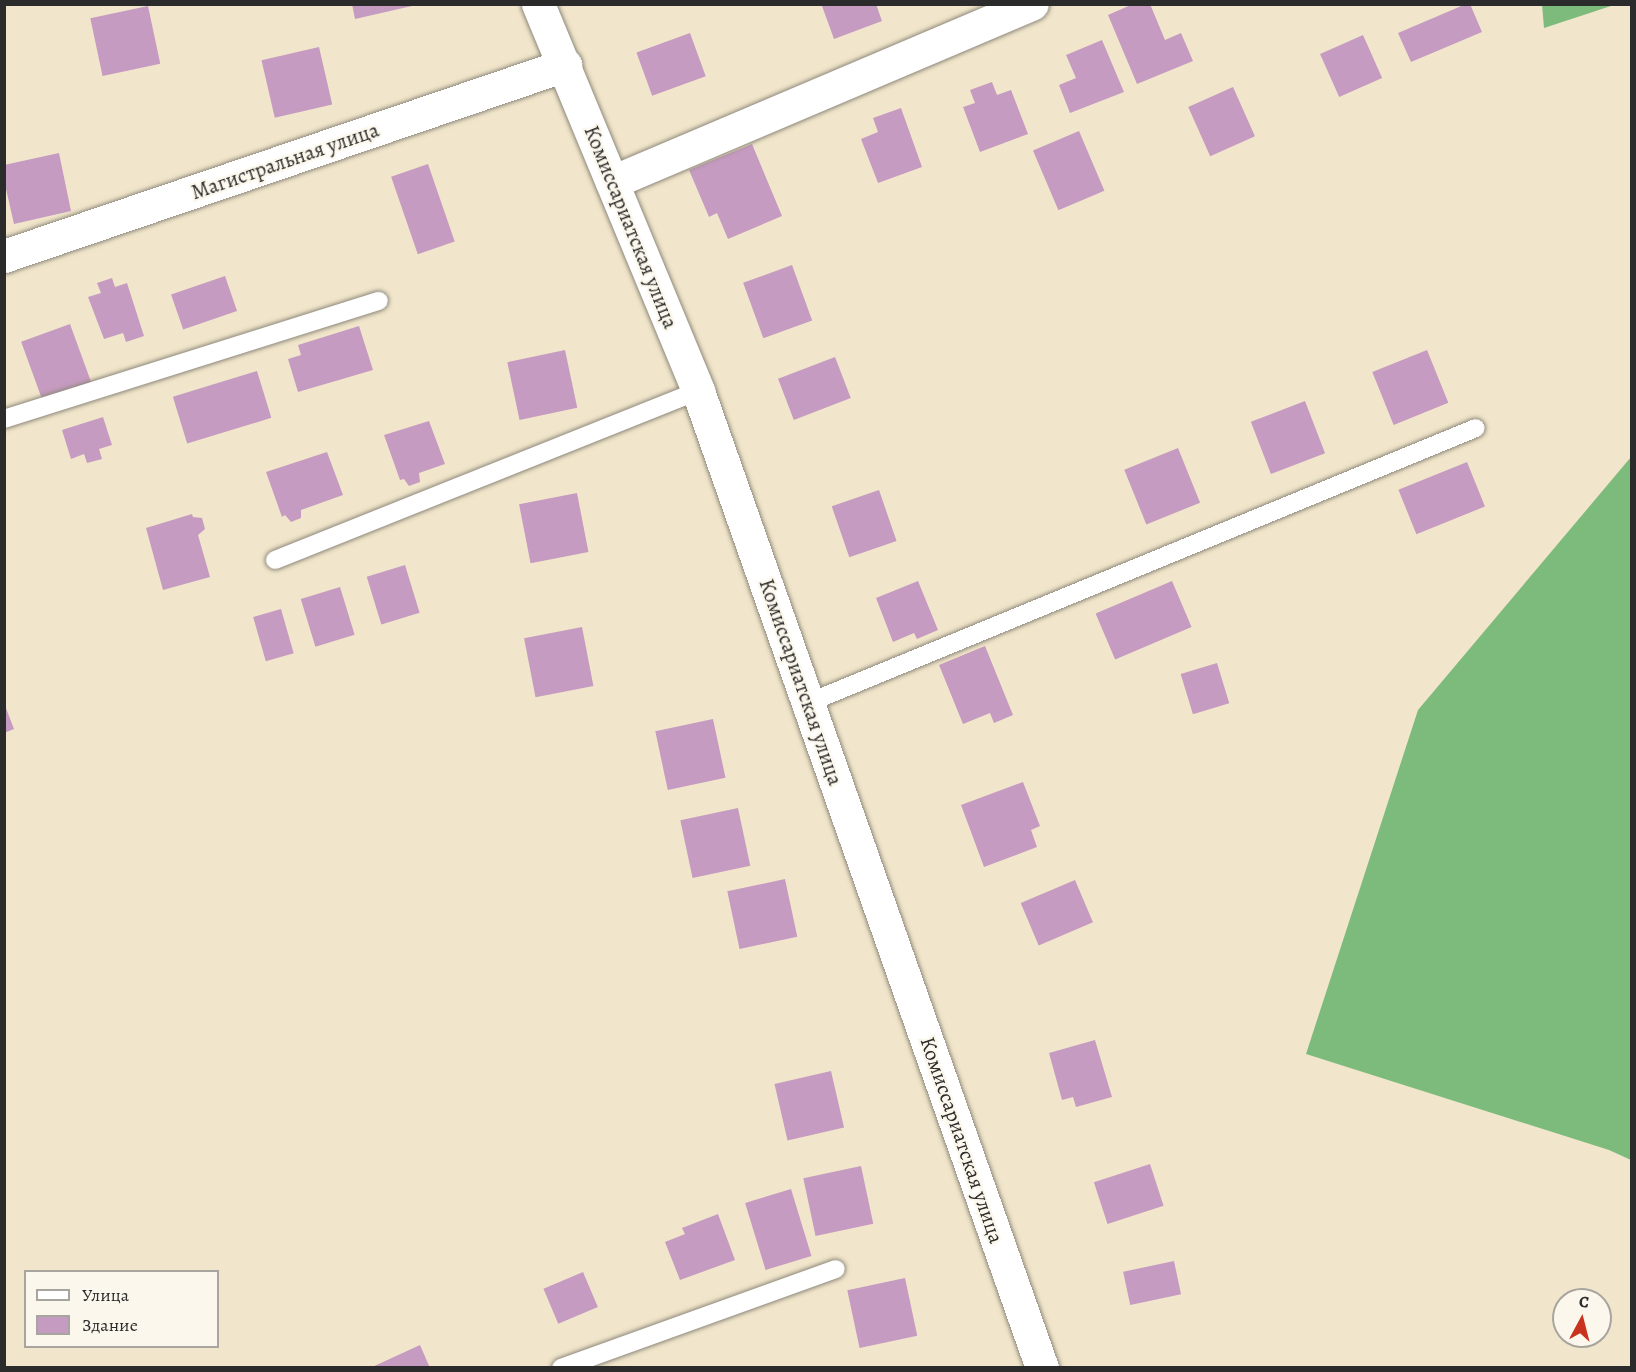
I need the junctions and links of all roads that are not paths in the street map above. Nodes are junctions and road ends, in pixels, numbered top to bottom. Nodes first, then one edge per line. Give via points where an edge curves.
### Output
1 (538, 4) edge
2 (1032, 4) edge
3 (565, 65) junction
4 (612, 182) junction
5 (4, 256) edge
6 (380, 301) dead end
7 (698, 391) junction
8 (4, 419) edge
9 (1476, 428) dead end
10 (275, 560) dead end
11 (808, 703) junction
12 (836, 1269) dead end
13 (561, 1368) edge
14 (1042, 1368) edge

1 - 3 street, Комиссариатская улица
2 - 4 street
3 - 4 street, Комиссариатская улица
3 - 5 street, Магистральная улица
4 - 7 street, Комиссариатская улица
6 - 8 lane
7 - 10 lane
7 - 11 street, Комиссариатская улица
9 - 11 lane
11 - 14 street, Комиссариатская улица
12 - 13 lane

